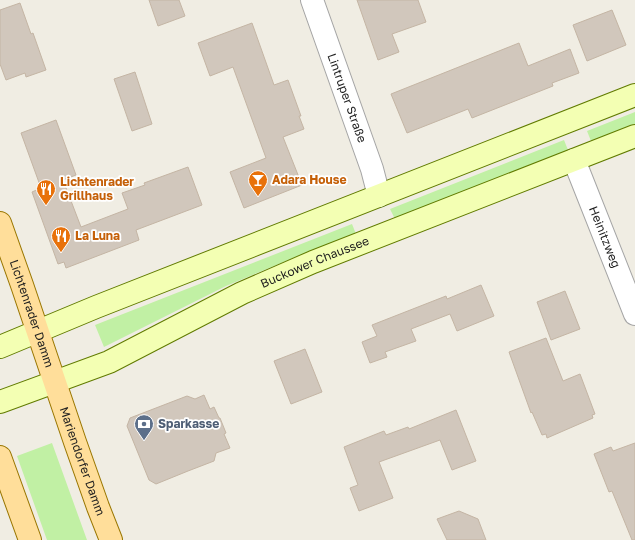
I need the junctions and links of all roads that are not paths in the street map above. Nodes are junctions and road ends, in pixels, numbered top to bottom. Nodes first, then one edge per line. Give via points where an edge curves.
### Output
1 (312, 0) edge
2 (635, 95) edge
3 (635, 136) edge
4 (574, 160) junction
5 (379, 196) junction
6 (0, 223) edge
7 (635, 314) edge
8 (38, 331) junction
9 (0, 347) edge
10 (55, 382) junction
11 (0, 402) edge
12 (0, 457) edge
13 (30, 540) edge
14 (111, 540) edge

1 - 5 street, Lintruper Straße via 372,168
2 - 5 main road
3 - 4 main road, Buckower Chaussee
4 - 7 street, Heinitzweg
4 - 10 main road, Buckower Chaussee via 313,262 242,293 109,362
5 - 8 main road
6 - 8 main road, Lichtenrader Damm
8 - 9 main road
8 - 10 main road, Lichtenrader Damm
10 - 11 main road, Buckower Chaussee
10 - 14 main road, Mariendorfer Damm
12 - 13 main road

